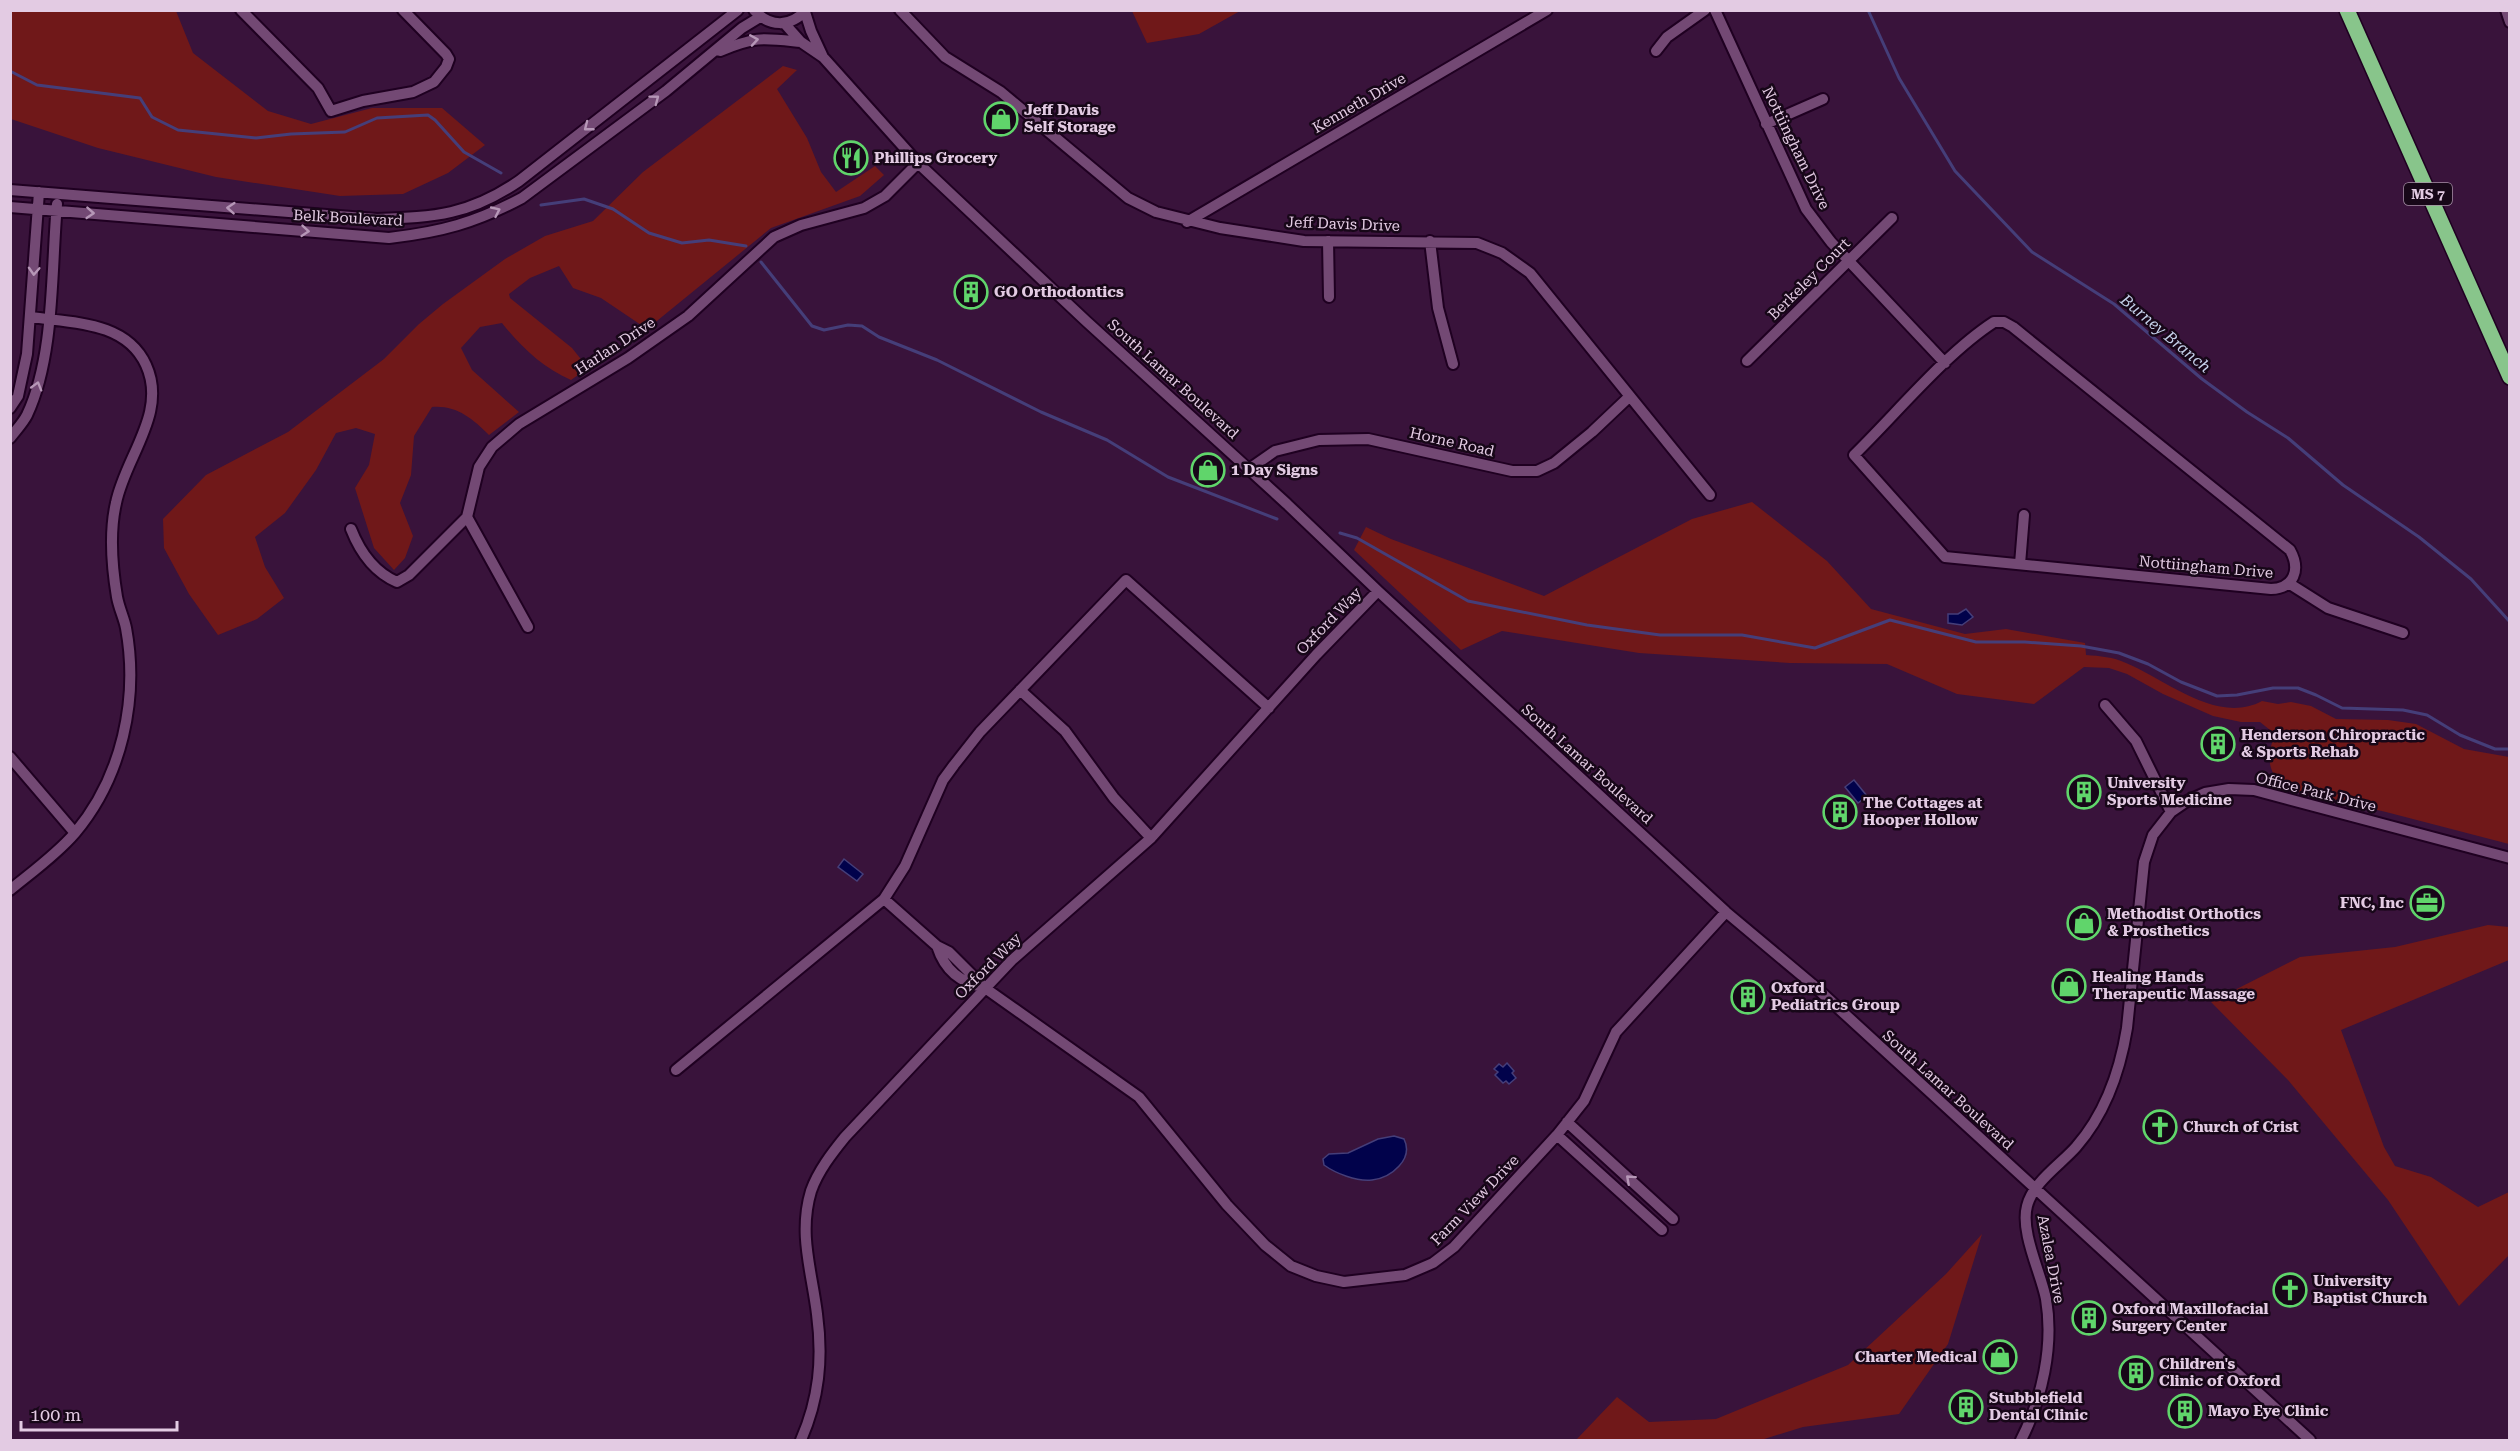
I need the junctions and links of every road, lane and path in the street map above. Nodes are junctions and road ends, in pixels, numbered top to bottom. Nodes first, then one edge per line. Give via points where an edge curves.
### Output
1 (241, 10) edge
2 (403, 10) edge
3 (738, 10) edge
4 (900, 10) edge
5 (1547, 10) edge
6 (1705, 10) edge
7 (1715, 10) edge
8 (2347, 10) edge
9 (2506, 10) edge
10 (806, 11) edge
11 (757, 14) edge
12 (2510, 22) edge
13 (785, 24) junction
14 (801, 42) junction
15 (1656, 51) dead end
16 (708, 55) junction
17 (823, 57) junction
18 (1823, 99) dead end
19 (1766, 124) junction
20 (918, 163) junction
21 (10, 190) edge
22 (39, 192) junction
23 (58, 193) junction
24 (10, 207) edge
25 (37, 209) junction
26 (57, 210) junction
27 (1892, 218) dead end
28 (1187, 222) junction
29 (1328, 241) junction
30 (1430, 241) junction
31 (1849, 261) junction
32 (1329, 297) dead end
33 (31, 317) junction
34 (48, 320) junction
35 (1747, 361) dead end
36 (1453, 363) dead end
37 (1946, 363) junction
38 (2510, 377) edge
39 (1629, 398) junction
40 (10, 408) edge
41 (10, 438) edge
42 (1249, 469) junction
43 (1710, 495) dead end
44 (2024, 515) dead end
45 (467, 517) junction
46 (351, 529) dead end
47 (2020, 564) junction
48 (2290, 584) junction
49 (1378, 591) junction
50 (528, 627) dead end
51 (2403, 633) dead end
52 (1020, 690) junction
53 (2105, 705) dead end
54 (1269, 708) junction
55 (10, 757) edge
56 (2171, 812) junction
57 (75, 833) junction
58 (1151, 838) junction
59 (2510, 858) edge
60 (10, 890) edge
61 (884, 899) junction
62 (1726, 912) junction
63 (985, 988) junction
64 (676, 1070) dead end
65 (1567, 1122) junction
66 (1557, 1135) junction
67 (2034, 1189) junction
68 (1673, 1219) dead end
69 (1662, 1230) dead end
70 (801, 1440) edge
71 (2021, 1440) edge
72 (2310, 1440) edge

1 - 2 street via 318,88 331,111 413,92 434,82 446,67 446,54
3 -> 23 street, Belk Boulevard via 519,181 462,211 420,218 377,219
4 - 28 street, Jeff Davis Drive via 945,57 1001,92 1128,198 1156,213
5 - 28 street, Kenneth Drive
6 - 15 street via 1667,36
7 - 19 street, Nottiingham Drive
8 - 38 highway, MS 7
9 - 12 street
10 - 13 street, South Lamar Boulevard
10 - 17 street, South Lamar Boulevard
11 - 13 street via 776,24
11 - 16 street, Belk Boulevard
13 - 14 street, South Lamar Boulevard
16 -> 14 street via 749,39
14 - 17 street, South Lamar Boulevard
26 -> 16 street, Belk Boulevard via 389,238 458,227 522,198
17 - 20 street, South Lamar Boulevard
18 - 19 street
19 - 31 street, Nottiingham Drive via 1806,209
20 - 42 street, South Lamar Boulevard
20 - 45 street, Harlan Drive via 885,196 864,208 801,225 774,237 688,316 628,358 519,424 492,447 479,467
21 - 22 street, Belk Boulevard
22 - 23 street, Belk Boulevard
22 - 25 street
23 - 26 street
24 - 25 street, Belk Boulevard
25 - 26 street, Belk Boulevard
25 -> 33 street
26 - 34 street
27 - 31 street, Berkeley Court
28 - 29 street, Jeff Davis Drive
29 - 30 street, Jeff Davis Drive
29 - 32 street
30 - 36 street via 1438,308
30 - 39 street, Jeff Davis Drive via 1476,243 1502,253 1530,273
31 - 35 street, Berkeley Court
31 - 37 street, Nottiingham Drive
33 - 34 street
33 - 40 street via 24,377
41 -> 34 street via 26,417 36,390
34 - 57 street via 106,328 130,344 146,366 152,391 151,412 127,466 113,530 112,567 129,650 130,706 112,771
37 - 47 street, Nottiingham Drive via 1854,455 1945,557
37 - 48 street, Nottiingham Drive via 1994,322 2013,327 2290,550 2295,572
39 - 42 street, Horne Road via 1554,463 1537,471 1512,471 1368,439 1319,440 1275,451
39 - 43 street, Jeff Davis Drive
42 - 49 street, South Lamar Boulevard
44 - 47 street
45 - 46 street via 398,582 383,576 359,549
45 - 50 street
47 - 48 street, Nottiingham Drive via 2271,589
48 - 51 street via 2328,608
49 - 54 street, Oxford Way
49 - 62 street, South Lamar Boulevard
52 - 54 street via 1126,580
52 - 58 street via 1065,731 1114,798
52 - 61 street via 980,732 943,780 905,866
53 - 56 street via 2136,741
54 - 58 street, Oxford Way
55 - 57 street
56 - 59 street, Office Park Drive via 2205,793 2254,790
56 - 67 street, Office Park Drive via 2153,835 2144,862 2127,1028 2107,1100 2077,1146
57 - 60 street
58 - 63 street, Oxford Way
61 - 63 street, Farm View Drive via 949,952
61 - 64 street
62 - 65 street, Farm View Drive via 1616,1032 1584,1101
62 - 67 street, South Lamar Boulevard via 1812,984
63 - 66 street, Farm View Drive via 1139,1097 1264,1245 1291,1266 1316,1276 1344,1281 1376,1280 1405,1275 1433,1263 1454,1247
63 - 70 street, Oxford Way via 845,1137 824,1164 812,1190 805,1218 805,1244 817,1314 819,1384
65 - 66 street, Farm View Drive
68 -> 65 street
66 - 69 street
67 - 71 street, Azalea Drive via 2026,1222 2046,1300 2047,1365
67 - 72 street, South Lamar Boulevard

